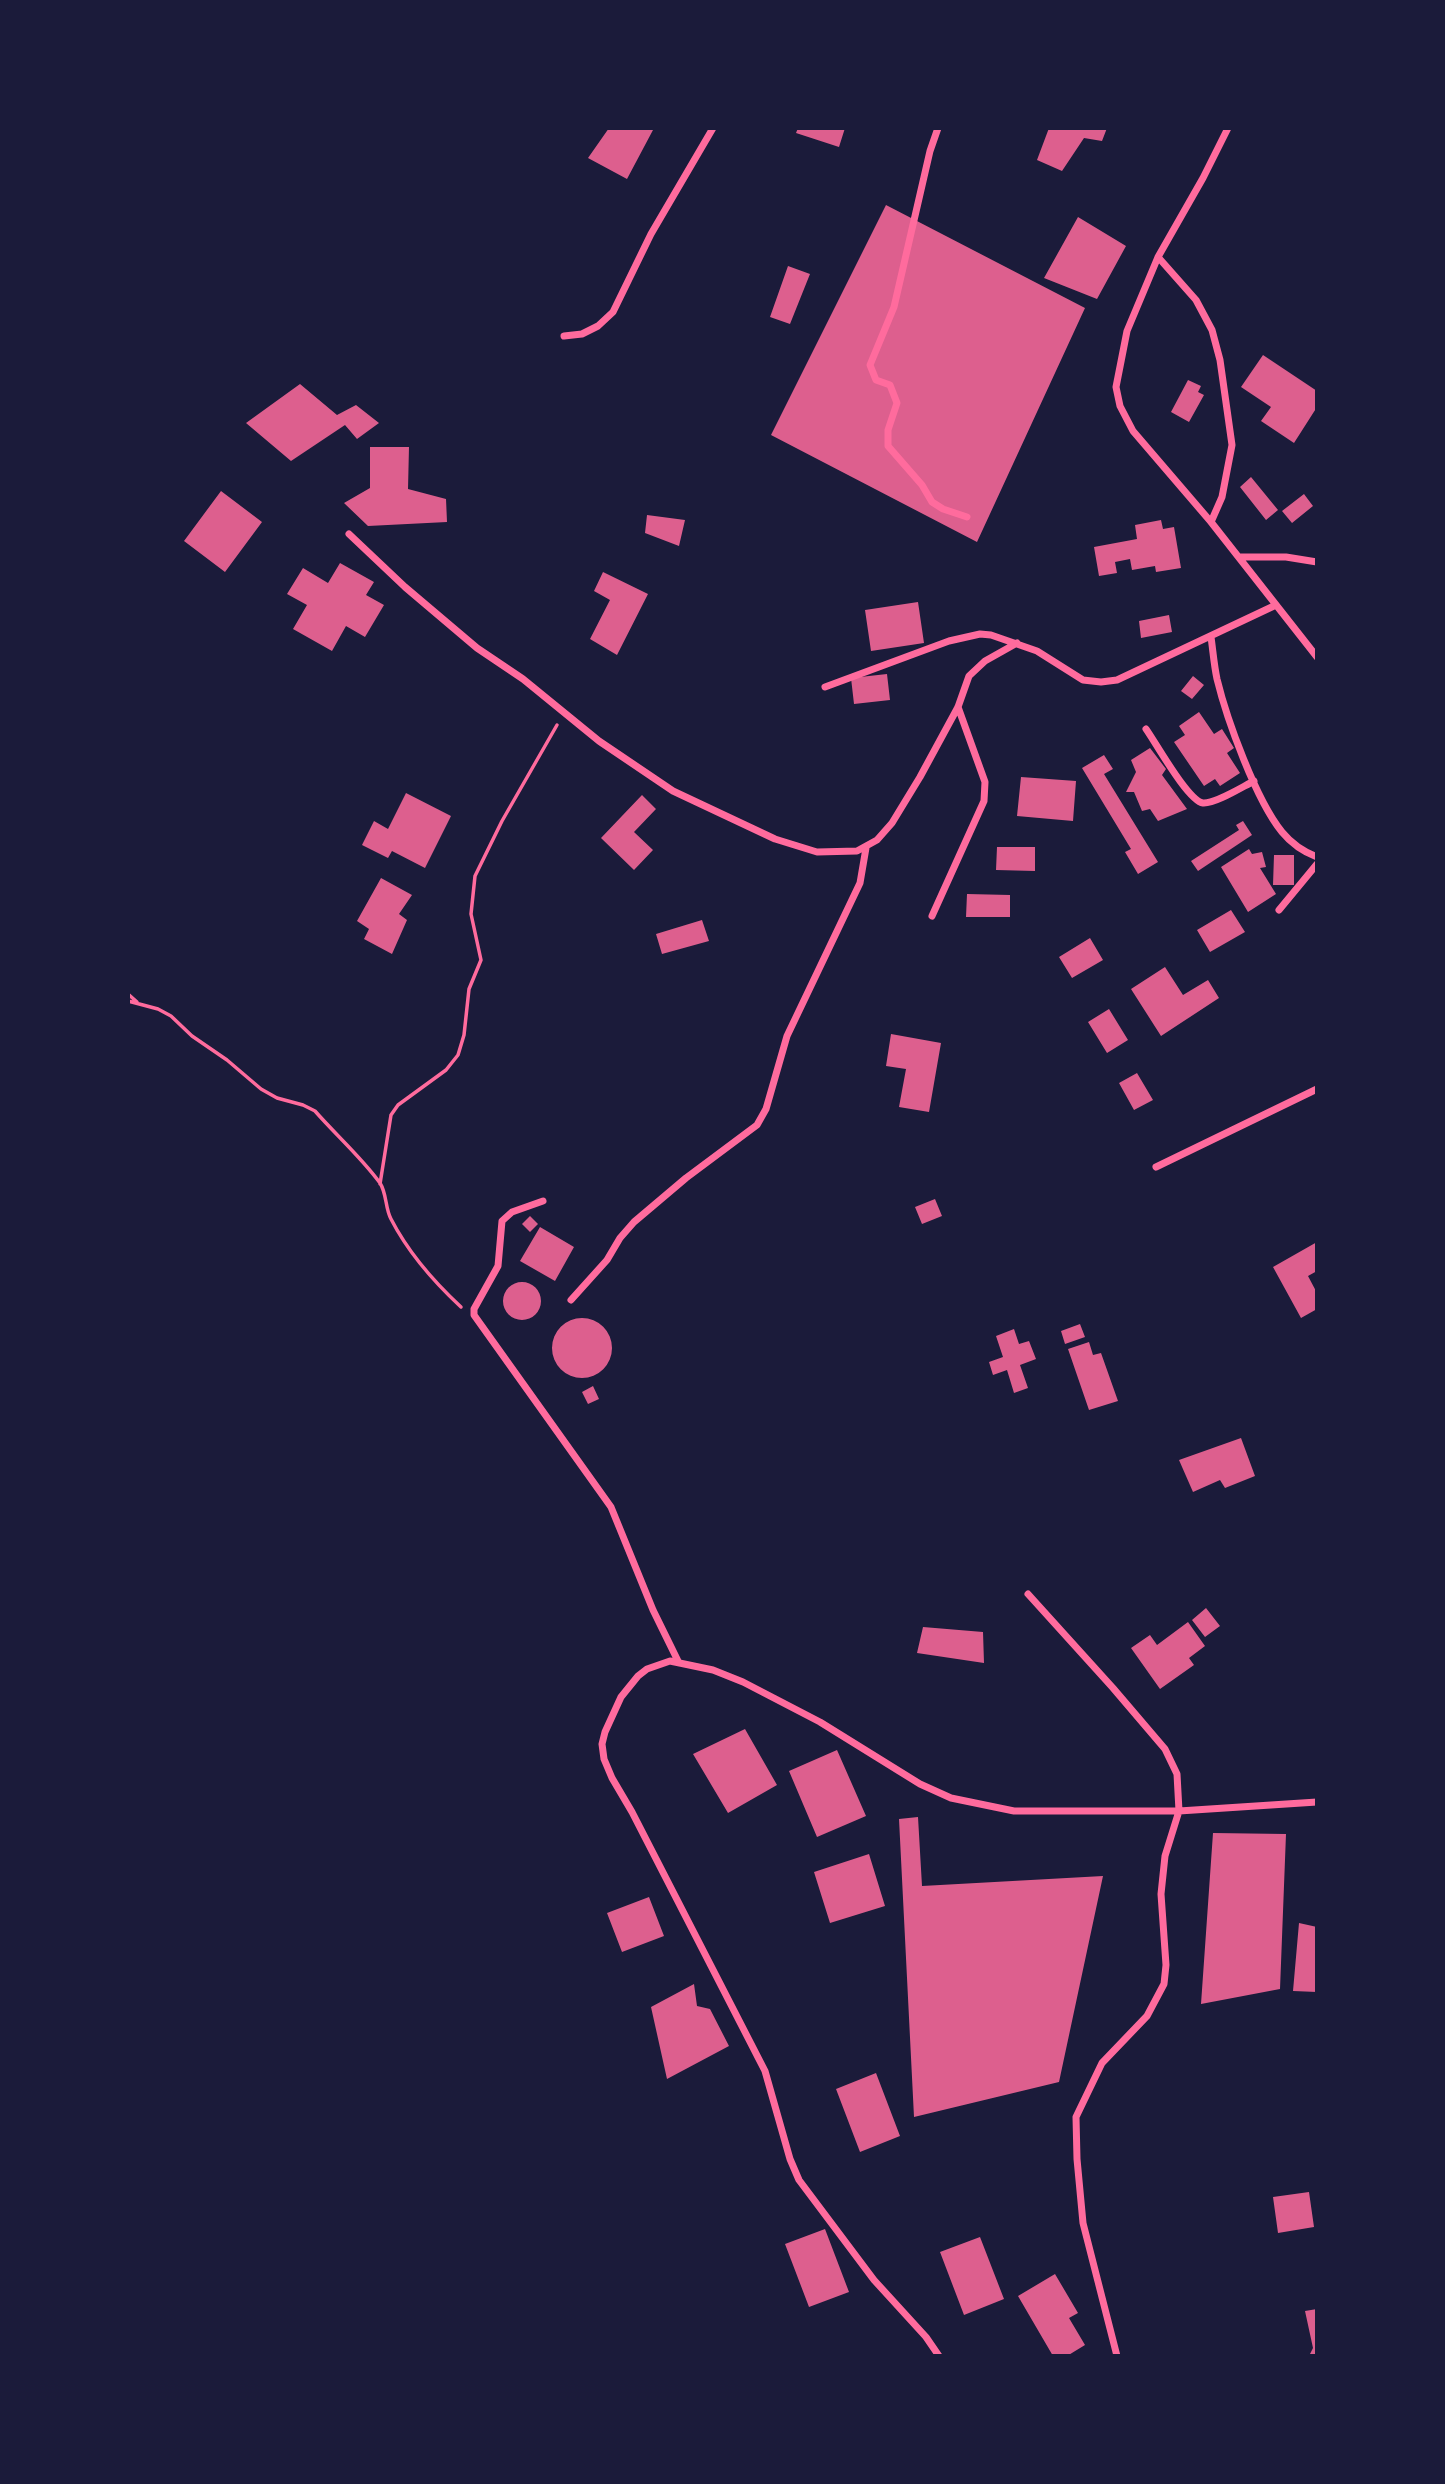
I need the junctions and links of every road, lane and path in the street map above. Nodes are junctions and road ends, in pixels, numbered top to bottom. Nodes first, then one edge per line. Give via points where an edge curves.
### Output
1 (713, 128) edge
2 (938, 128) edge
3 (1228, 128) edge
4 (1158, 257) junction
5 (564, 336) dead end
6 (967, 517) dead end
7 (1211, 522) junction
8 (349, 534) dead end
9 (1239, 557) junction
10 (1317, 562) edge
11 (1276, 605) junction
12 (1211, 636) junction
13 (1017, 643) junction
14 (1317, 657) edge
15 (825, 687) dead end
16 (958, 707) junction
17 (564, 712) junction
18 (1146, 729) dead end
19 (1254, 781) junction
20 (866, 848) junction
21 (1317, 857) edge
22 (1317, 864) edge
23 (1279, 910) dead end
24 (932, 916) dead end
25 (128, 994) edge
26 (128, 1001) edge
27 (138, 1003) junction
28 (1317, 1089) edge
29 (1156, 1167) dead end
30 (380, 1184) junction
31 (543, 1201) dead end
32 (571, 1300) dead end
33 (476, 1321) junction
34 (1028, 1594) dead end
35 (678, 1661) junction
36 (1317, 1802) edge
37 (1179, 1811) junction
38 (939, 2356) edge
39 (1117, 2356) edge

1 - 5 street via 651,234 613,312 582,334
2 - 6 street via 894,307 870,365 876,380 890,385 897,403 888,446 932,502
3 - 4 street
4 - 7 street via 1196,300 1212,330 1220,360 1232,445 1222,497
4 - 7 street via 1126,331 1116,387 1133,431
7 - 9 street
8 - 17 street via 477,648
9 - 10 street
9 - 11 street
11 - 12 street
11 - 14 street
12 - 13 street via 1117,680 1101,682 1083,680
12 - 19 street via 1216,677
13 - 15 street via 980,634
13 - 16 street via 976,668
16 - 20 street via 892,822
16 - 24 street via 986,792
17 - 20 street via 673,791 730,820 817,852
17 - 30 path via 475,876 471,914 481,960 469,989 458,1055 391,1115
18 - 19 street via 1200,803
19 - 21 street via 1281,831
20 - 32 street via 860,883 787,1036 773,1090 757,1125 634,1222
22 - 23 street
25 - 27 path
26 - 27 path
27 - 30 path via 171,1016 192,1037 277,1098 314,1111
28 - 29 street
30 - 33 path via 389,1216 412,1255
31 - 33 street via 502,1222 498,1266 474,1309
33 - 35 street via 611,1507
34 - 37 street via 1165,1749 1177,1774
35 - 37 street via 713,1670 820,1721 920,1784 951,1798 1014,1811
35 - 38 street via 647,1669 621,1697 605,1732 604,1759 765,2071 799,2180 874,2280
36 - 37 street
37 - 39 street via 1161,1894 1164,1984 1147,2016 1102,2063 1076,2118 1083,2223

